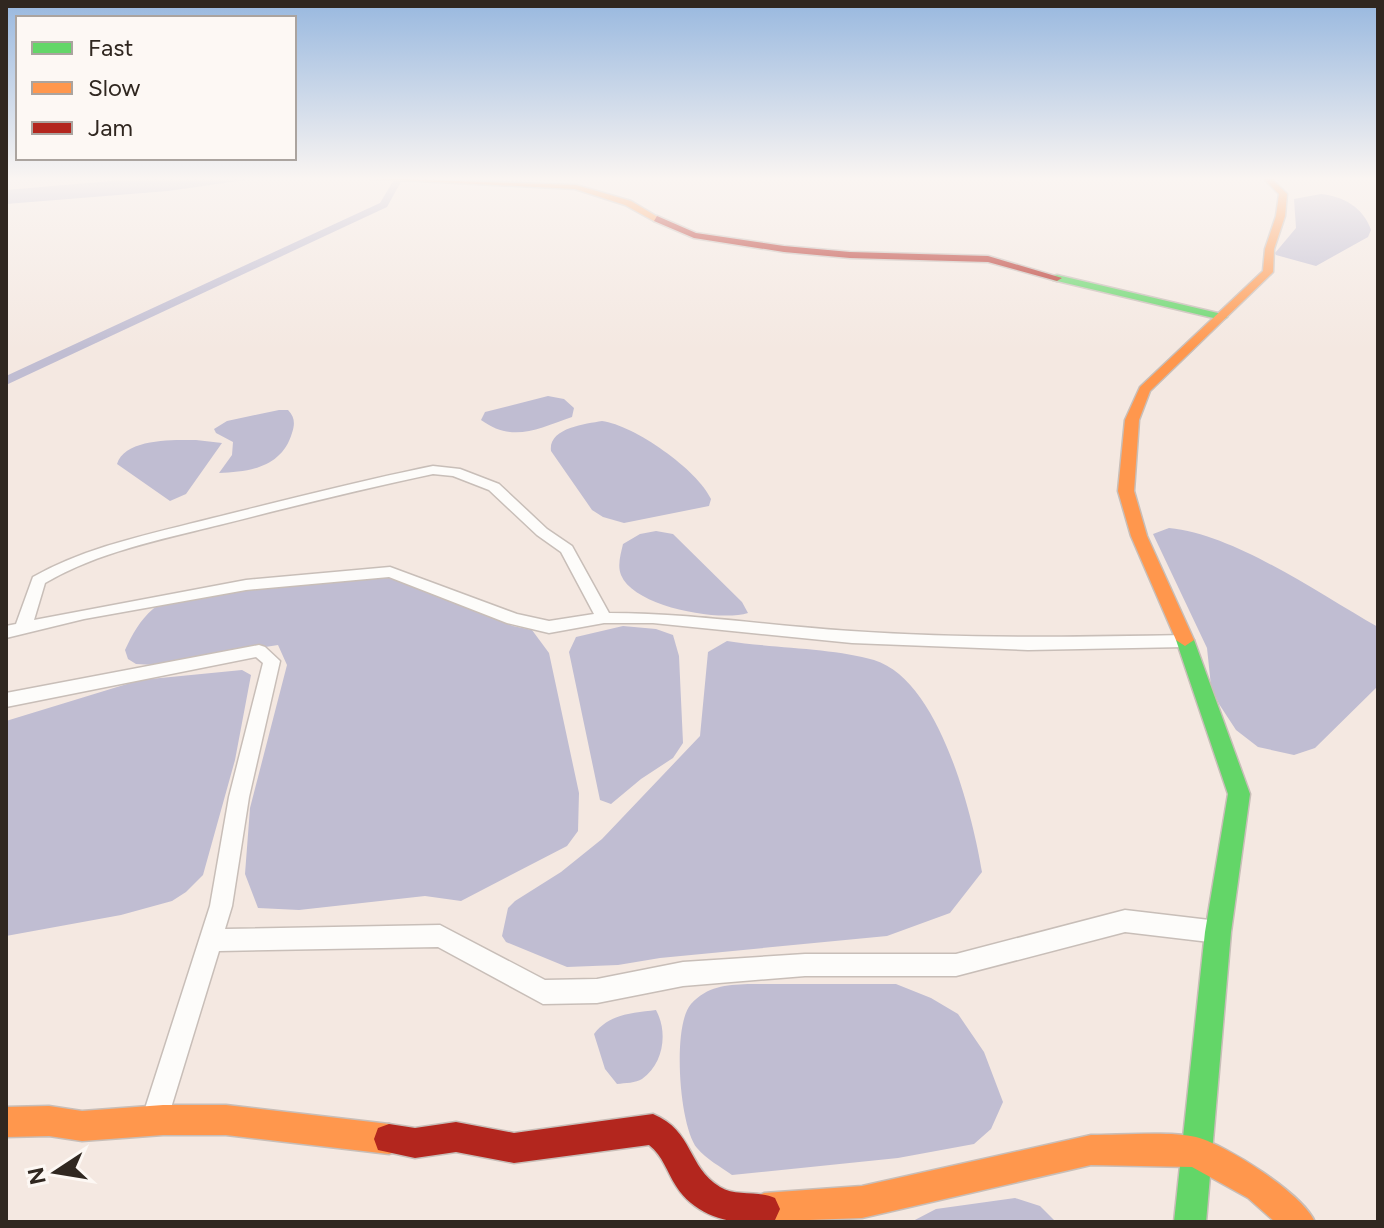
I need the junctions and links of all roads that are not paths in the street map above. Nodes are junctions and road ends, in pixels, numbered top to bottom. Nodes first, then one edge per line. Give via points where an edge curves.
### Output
1 (702, 235) edge
2 (1274, 235) edge
3 (1222, 317) junction
4 (604, 618) junction
5 (14, 630) edge
6 (1185, 641) junction
7 (6, 700) edge
8 (1218, 932) junction
9 (211, 940) junction
10 (154, 1121) junction
11 (6, 1122) edge
12 (1195, 1152) junction
13 (1190, 1222) edge
14 (1299, 1222) edge

1 - 3 street via 836,254 988,259
2 - 3 street via 1268,272
3 - 6 street via 1141,394 1132,420 1126,491 1139,536
4 - 5 street via 549,627 390,572 246,585
4 - 5 street via 567,549 494,487 433,470 208,522 65,565 38,580
4 - 6 street via 1028,644
6 - 8 street via 1239,794
7 - 9 street via 259,651 268,655 272,661
8 - 9 street via 1125,921 956,965 805,965 683,974 597,991 543,992 440,936
8 - 12 street
9 - 10 street
10 - 11 street via 82,1126
10 - 12 street via 226,1120 415,1143 456,1137 514,1148 653,1129 672,1141 685,1173 712,1204 746,1210 862,1202 1091,1150
12 - 13 street
12 - 14 street via 1259,1187

